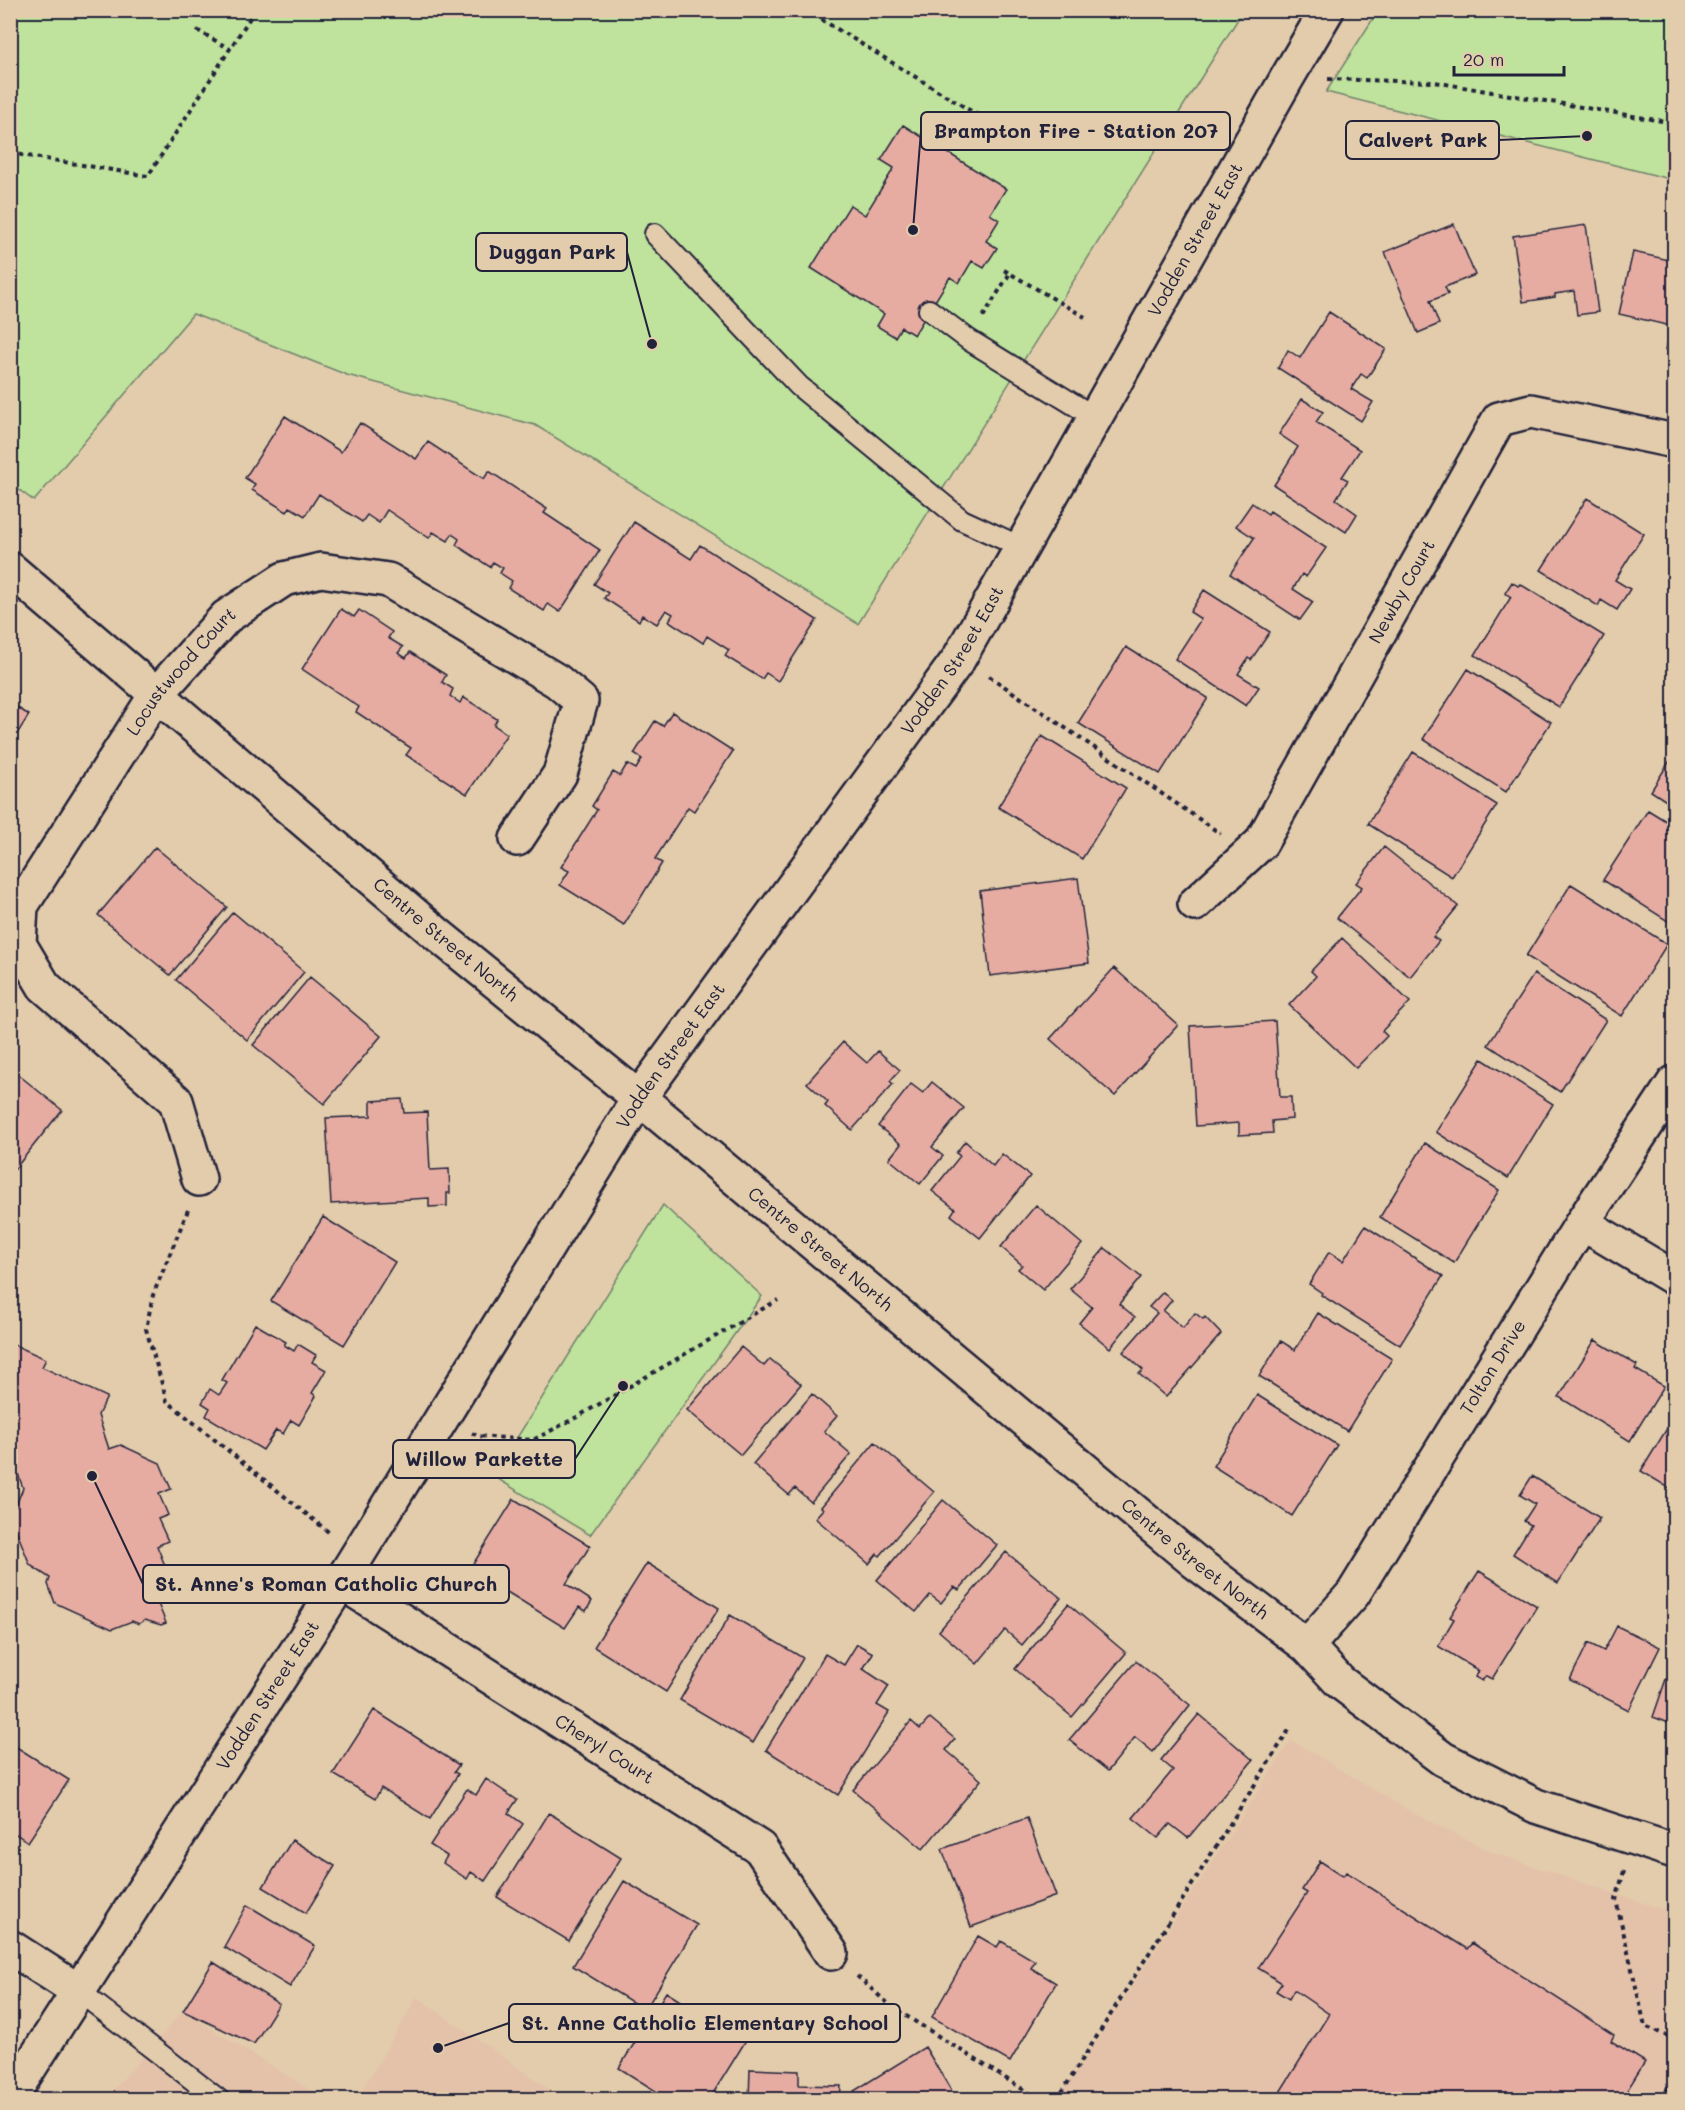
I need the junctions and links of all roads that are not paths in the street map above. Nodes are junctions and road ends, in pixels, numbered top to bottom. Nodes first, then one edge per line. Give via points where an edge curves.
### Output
1 (1327, 10) edge
2 (655, 234) dead end
3 (929, 310) dead end
4 (1096, 418) junction
5 (1674, 441) edge
6 (1023, 548) junction
7 (10, 569) edge
8 (156, 695) junction
9 (517, 839) dead end
10 (1195, 904) dead end
11 (1674, 1083) edge
12 (639, 1098) junction
13 (199, 1179) road end
14 (1582, 1222) junction
15 (1674, 1278) edge
16 (349, 1569) junction
17 (1307, 1647) junction
18 (1674, 1851) edge
19 (10, 1947) edge
20 (831, 1953) road end
21 (80, 1992) junction
22 (10, 2098) edge
23 (219, 2100) edge

1 - 4 street, Vodden Street East
2 - 6 lane via 799,386 962,520
3 - 4 lane via 969,340
4 - 6 street, Vodden Street East
5 - 10 street, Newby Court via 1531,411 1499,419 1261,843
6 - 12 street, Vodden Street East via 958,660
7 - 8 street, Centre Street North
8 - 9 street, Locustwood Court via 226,617 284,579 321,570 388,580 557,681 581,701 560,774
8 - 12 street, Centre Street North via 437,934
8 - 13 street, Locustwood Court via 21,906 19,944 44,986 176,1101
11 - 14 street, Tolton Drive
12 - 16 street, Vodden Street East
12 - 17 street, Centre Street North via 1194,1561
14 - 15 street
14 - 17 street, Tolton Drive via 1353,1594
16 - 20 street, Cheryl Court via 760,1848
16 - 21 street, Vodden Street East
17 - 18 street, Centre Street North via 1340,1682 1443,1759 1536,1806
19 - 21 street
21 - 22 street, Vodden Street East
21 - 23 lane

